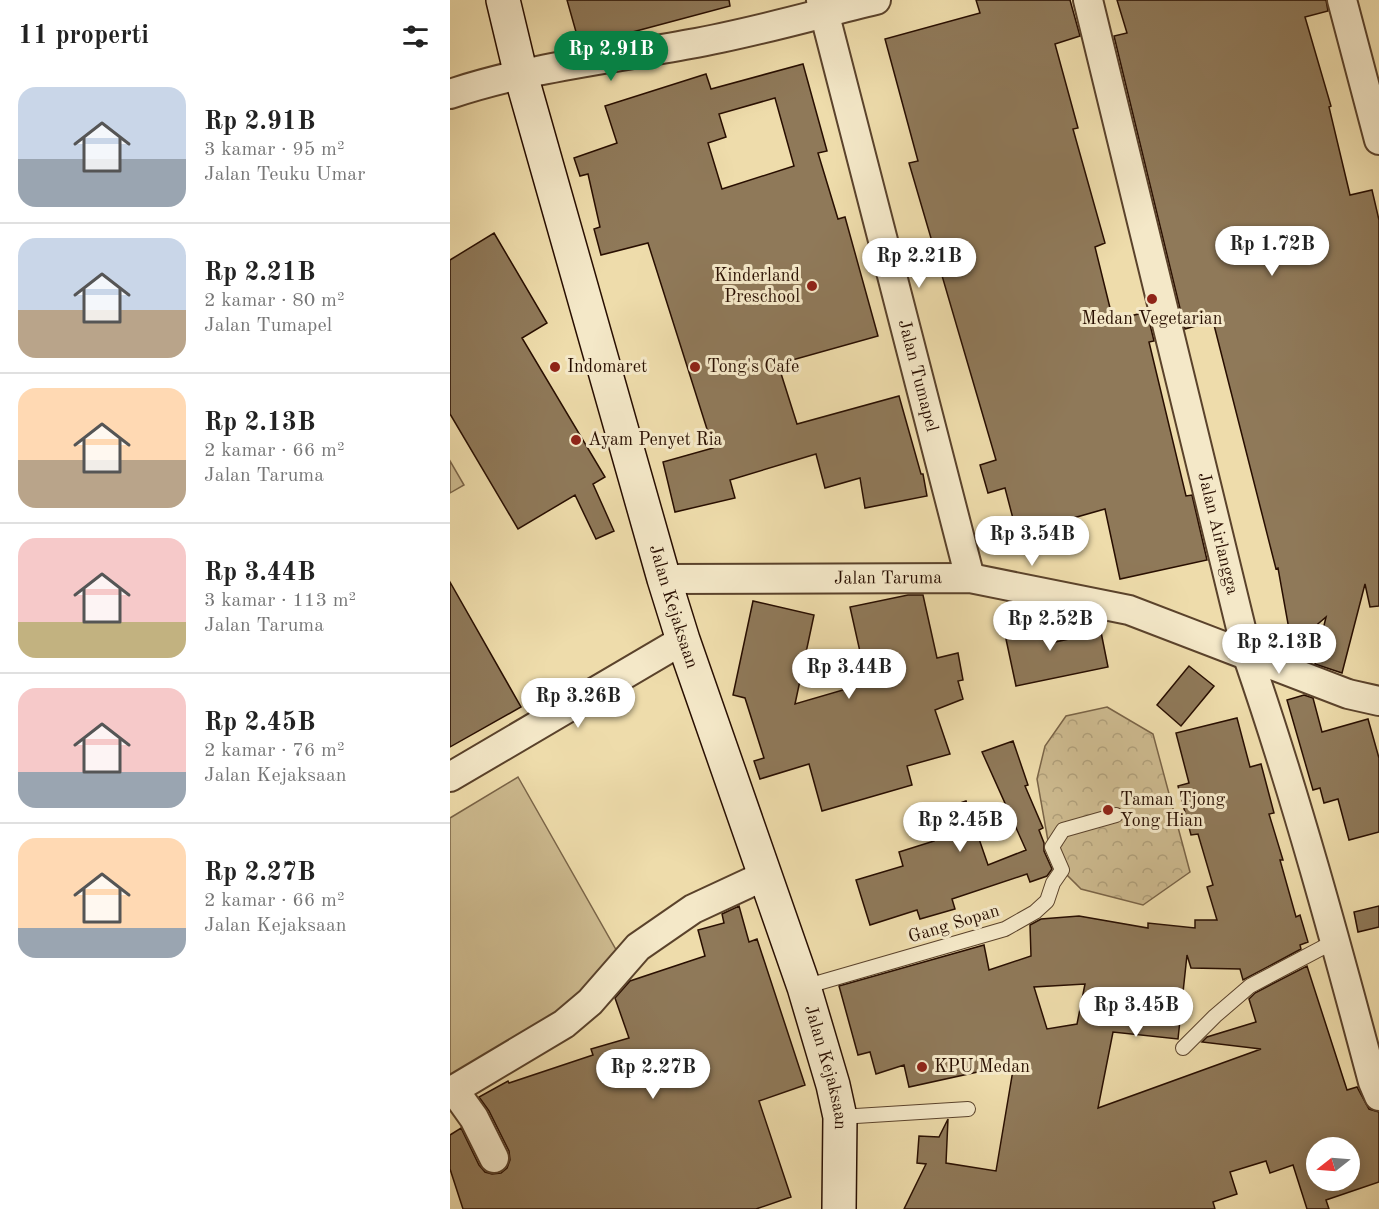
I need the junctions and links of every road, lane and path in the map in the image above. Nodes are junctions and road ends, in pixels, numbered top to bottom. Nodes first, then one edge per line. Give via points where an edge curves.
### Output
1 (503, 0) edge
2 (876, 0) edge
3 (1088, 0) edge
4 (1342, 0) edge
5 (822, 6) edge
6 (520, 75) junction
7 (450, 94) edge
8 (1379, 140) edge
9 (970, 578) junction
10 (664, 579) junction
11 (683, 640) junction
12 (1248, 657) junction
13 (1379, 701) edge
14 (450, 777) edge
15 (1116, 815) dead end
16 (764, 876) junction
17 (1335, 941) junction
18 (804, 987) junction
19 (1183, 1048) dead end
20 (452, 1091) edge
21 (1379, 1096) edge
22 (968, 1109) dead end
23 (840, 1117) junction
24 (494, 1158) dead end
25 (838, 1209) edge

1 - 6 main road, Jalan Kejaksaan
2 - 5 street
3 - 12 street, Jalan Airlangga
4 - 8 street
5 - 6 street via 693,44
5 - 9 street, Jalan Tumapel
6 - 7 street
6 - 10 main road, Jalan Kejaksaan
9 - 10 street, Jalan Taruma
9 - 12 street, Jalan Taruma via 1129,610
10 - 11 main road, Jalan Kejaksaan
11 - 14 street
11 - 16 main road, Jalan Kejaksaan
12 - 13 street, Jalan Taruma via 1348,694
12 - 17 street, Jalan Airlangga
15 - 18 lane, Gang Sopan via 1063,830 1052,847 1062,870 1047,901 1005,929
16 - 18 main road, Jalan Kejaksaan
16 - 20 street via 693,909 638,947 590,1002 564,1024
17 - 19 lane via 1250,986
17 - 21 street, Jalan Airlangga
18 - 23 main road, Jalan Kejaksaan
20 - 24 street via 474,1118
22 - 23 lane
23 - 25 main road, Jalan Kejaksaan

